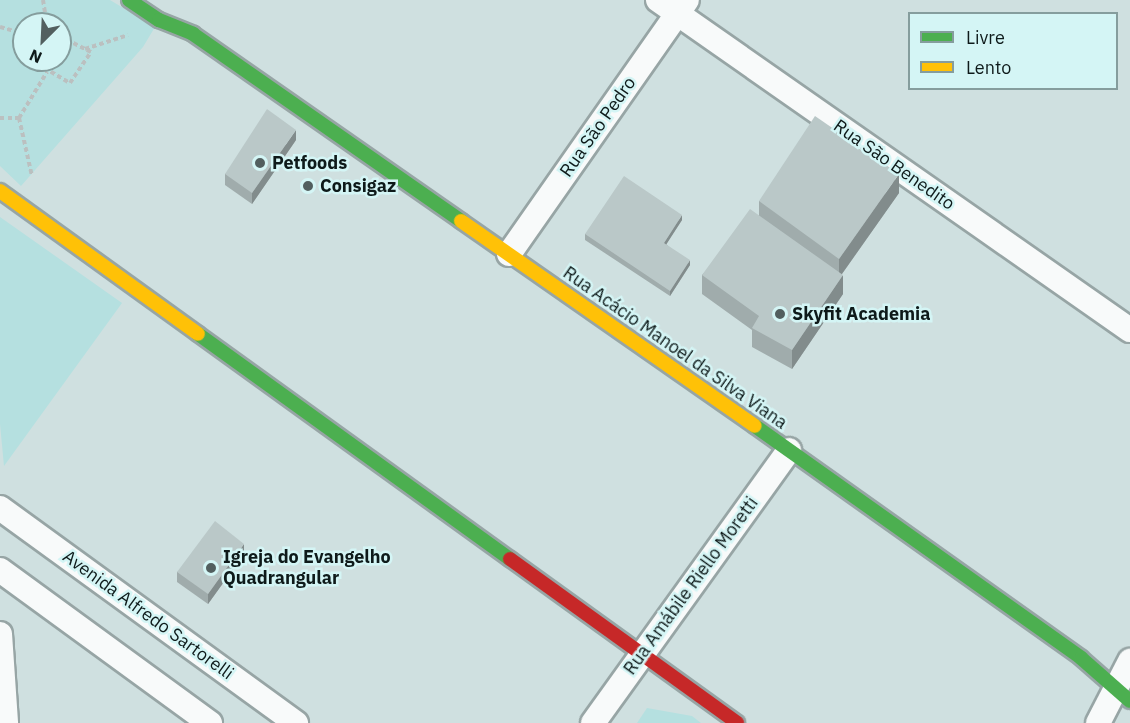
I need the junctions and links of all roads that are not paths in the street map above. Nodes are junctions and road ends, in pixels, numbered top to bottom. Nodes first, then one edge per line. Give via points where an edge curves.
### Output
1 (129, 0) edge
2 (658, 0) edge
3 (682, 7) edge
4 (171, 8) dead end
5 (193, 34) junction
6 (0, 191) edge
7 (509, 254) junction
8 (1130, 330) edge
9 (789, 450) junction
10 (0, 508) edge
11 (0, 570) edge
12 (0, 634) edge
13 (643, 652) junction
14 (1130, 661) edge
15 (1123, 695) edge
16 (6, 723) edge
17 (210, 723) edge
18 (296, 723) edge
19 (593, 723) edge
20 (737, 723) edge
21 (1098, 723) edge

1 - 5 main road via 159,20
2 - 3 street, Rua São Benedito
3 - 7 street, Rua São Pedro
3 - 8 street, Rua São Benedito
4 - 5 main road
5 - 7 main road, Rua Acácio Manoel da Silva Viana
6 - 13 main road
7 - 9 main road, Rua Acácio Manoel da Silva Viana
9 - 13 street, Rua Amábile Riello Moretti
9 - 15 main road, Rua Acácio Manoel da Silva Viana via 1081,658
10 - 18 street, Avenida Alfredo Sartorelli
11 - 17 street
12 - 16 street
13 - 19 street, Rua Amábile Riello Moretti
13 - 20 main road
14 - 15 street
15 - 21 street

